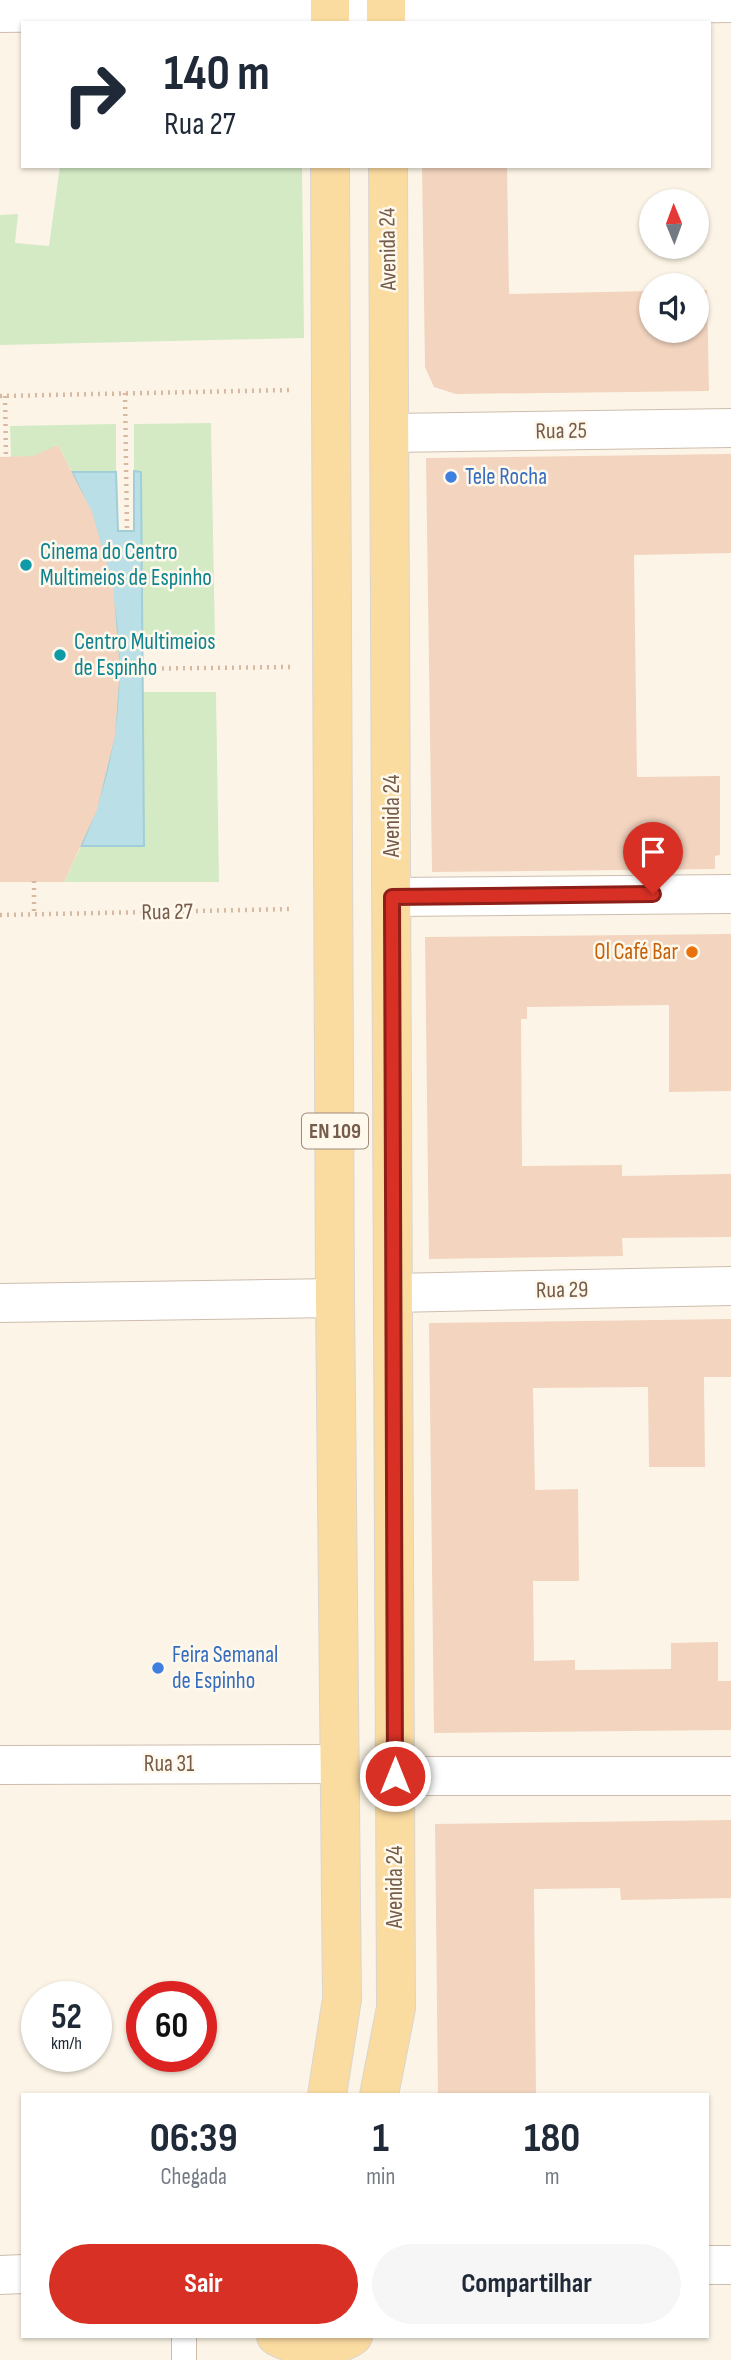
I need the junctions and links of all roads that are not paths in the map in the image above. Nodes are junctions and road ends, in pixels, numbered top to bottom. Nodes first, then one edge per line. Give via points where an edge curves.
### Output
1 (731, 3) edge
2 (386, 10) edge
3 (330, 11) edge
4 (0, 13) edge
5 (330, 168) edge
6 (388, 168) edge
7 (731, 428) edge
8 (390, 433) junction
9 (731, 894) edge
10 (392, 897) junction
11 (731, 1286) edge
12 (393, 1293) junction
13 (335, 1298) junction
14 (0, 1303) edge
15 (339, 1763) junction
16 (0, 1765) edge
17 (395, 1776) junction
18 (731, 1776) edge
19 (327, 2093) edge
20 (379, 2093) edge
21 (709, 2265) edge
22 (731, 2265) edge
23 (21, 2274) edge
24 (0, 2275) edge
25 (184, 2338) edge
26 (350, 2338) edge
27 (366, 2338) edge
28 (288, 2347) edge
29 (184, 2360) edge
30 (366, 2360) edge

1 - 2 street
2 - 3 street
3 - 4 street
5 - 13 main road, EN 109
6 - 8 main road, Avenida 24 / EN 109
7 - 8 street, Rua 25
8 - 10 main road, Avenida 24 / EN 109
9 - 10 street
10 - 12 main road, Avenida 24 / EN 109
11 - 12 street, Rua 29
12 - 17 main road, Avenida 24 / EN 109
13 - 14 street
13 - 15 main road, EN 109
15 - 16 street, Rua 31
15 - 19 main road, EN 109 via 341,1999
17 - 18 street
17 - 20 main road, Avenida 24 / EN 109 via 396,2008
21 - 22 street
23 - 24 street
25 - 29 lane
26 - 28 main road via 316,2347
27 - 30 main road

